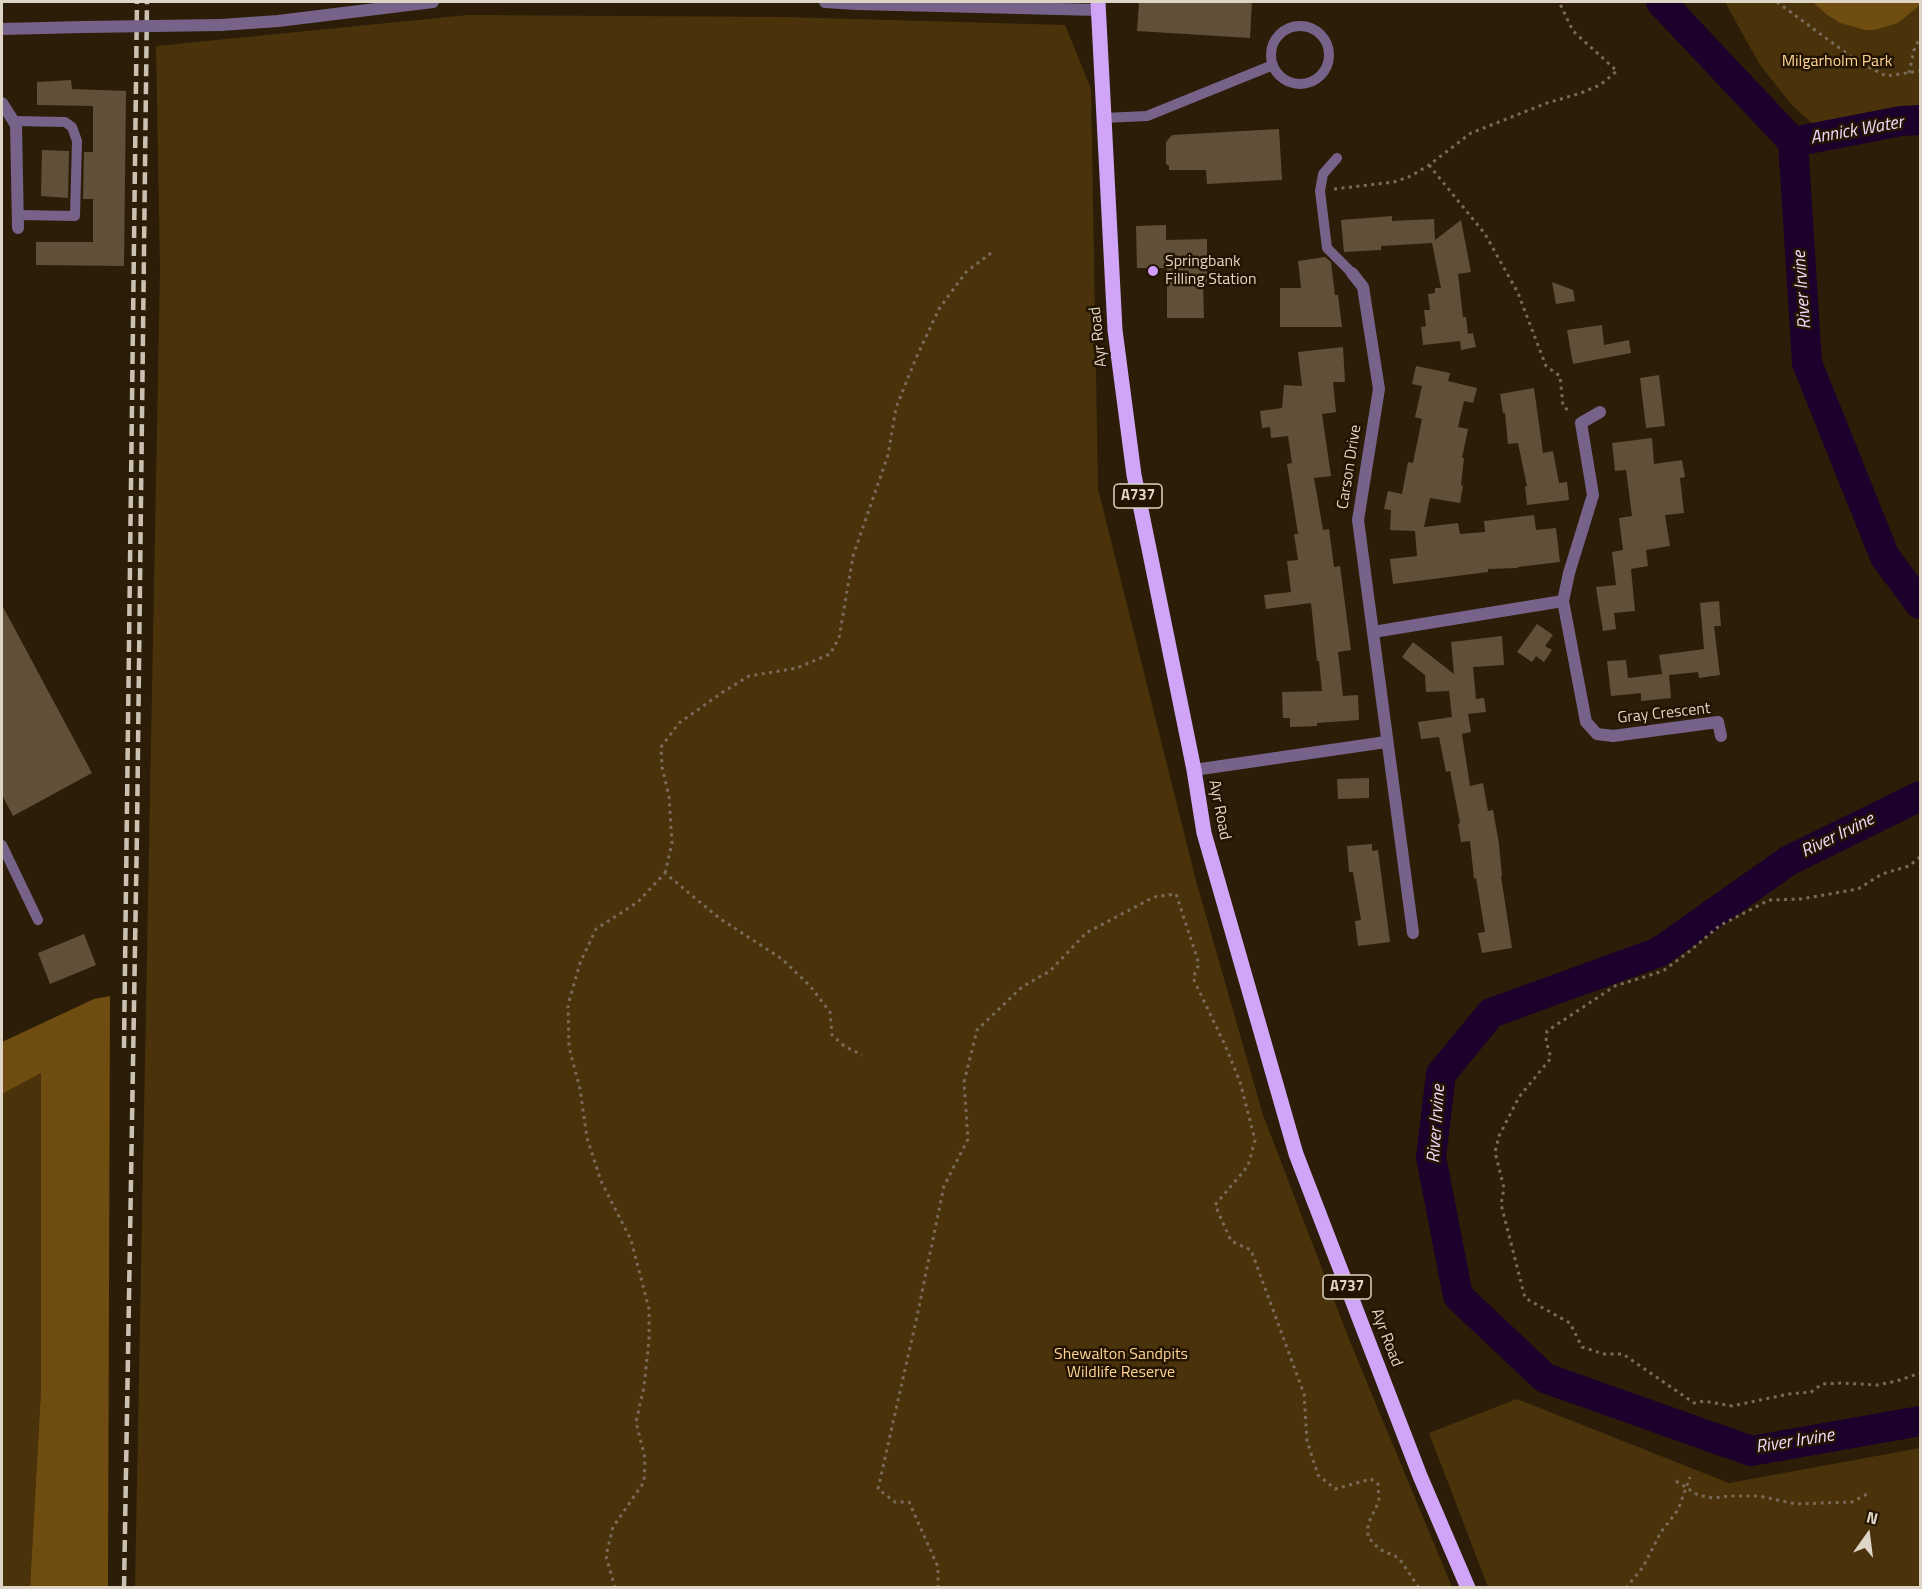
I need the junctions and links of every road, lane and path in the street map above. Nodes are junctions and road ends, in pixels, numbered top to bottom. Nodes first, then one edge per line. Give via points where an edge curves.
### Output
1 (433, 2) edge
2 (825, 2) edge
3 (1558, 2) edge
4 (1777, 2) edge
5 (955, 4) edge
6 (1098, 6) edge
7 (2, 29) edge
8 (1920, 37) edge
9 (1273, 65) junction
10 (1920, 71) edge
11 (1909, 73) junction
12 (2, 103) edge
13 (1103, 118) junction
14 (14, 121) junction
15 (1337, 158) dead end
16 (1429, 165) junction
17 (1320, 191) junction
18 (18, 214) junction
19 (18, 228) dead end
20 (991, 253) dead end
21 (1352, 273) joint
22 (1600, 412) dead end
23 (1581, 423) junction
24 (1563, 601) junction
25 (1373, 632) junction
26 (1721, 736) dead end
27 (1386, 742) junction
28 (1194, 770) junction
29 (2, 845) edge
30 (1920, 857) edge
31 (665, 873) junction
32 (38, 920) dead end
33 (1413, 933) dead end
34 (862, 1055) dead end
35 (1920, 1373) edge
36 (1690, 1477) dead end
37 (1676, 1481) dead end
38 (1686, 1487) junction
39 (1869, 1492) dead end
40 (615, 1587) edge
41 (938, 1587) edge
42 (1419, 1587) edge
43 (1468, 1587) edge
44 (1626, 1587) edge

1 - 7 street, bridge via 222,25
2 - 5 street
3 - 16 path via 1574,31 1617,71 1600,85 1471,133
4 - 11 path via 1857,61 1886,76
5 - 6 street
6 - 13 main road, Ayr Road / A737
8 - 11 path
9 - 9 lane via 1271,56 1277,37 1293,27 1312,29 1326,42 1329,60 1312,81 1293,83
9 - 13 lane via 1147,116
10 - 11 path
12 - 14 street
13 - 28 main road, Ayr Road / A737 via 1115,330 1134,475
14 - 18 street
14 - 18 lane via 65,122 72,127 77,141 75,216
15 - 17 lane via 1323,174
16 - 17 path via 1394,182
16 - 23 path via 1485,234 1518,293 1546,366 1560,376 1563,406
17 - 21 lane via 1327,248
18 - 19 street
20 - 31 path via 966,272 939,309 912,368 896,408 888,455 853,556 839,638 830,654 797,668 749,676 679,723 661,747 672,843
21 - 25 street, Carson Drive via 1363,287 1379,389 1358,520
22 - 23 street
23 - 24 street, Gray Crescent via 1593,495
24 - 25 street
24 - 26 street, Gray Crescent via 1586,722 1597,734 1613,736 1718,722
25 - 27 street, Carson Drive
27 - 28 street
27 - 33 street, Carson Drive
28 - 43 main road, Ayr Road / A737 via 1204,833 1296,1154 1420,1476
29 - 32 lane
30 - 35 path via 1858,889 1769,900 1719,926 1663,971 1615,986 1547,1030 1551,1058 1519,1097 1495,1152 1504,1188 1501,1204 1525,1298 1570,1323 1582,1347 1604,1354 1623,1354 1694,1403 1732,1406 1811,1392 1822,1384 1877,1385
31 - 34 path via 719,918 782,959 830,1012 831,1035
31 - 40 path via 638,902 596,929 580,963 568,1005 569,1047 587,1138 600,1182 631,1240 649,1309 644,1387 636,1422 645,1458 644,1482 613,1527 606,1556
36 - 38 path
37 - 38 path
38 - 39 path via 1698,1496 1759,1496 1796,1504 1852,1502
38 - 44 path via 1678,1510
41 - 42 path via 938,1567 909,1502 895,1502 878,1489 944,1186 968,1139 964,1082 977,1030 1022,987 1050,971 1086,933 1154,897 1176,894 1199,964 1193,978 1226,1045 1255,1140 1248,1166 1215,1205 1231,1241 1251,1250 1304,1394 1307,1442 1318,1475 1335,1489 1371,1479 1378,1484 1379,1502 1368,1524 1368,1537 1379,1549 1399,1558

